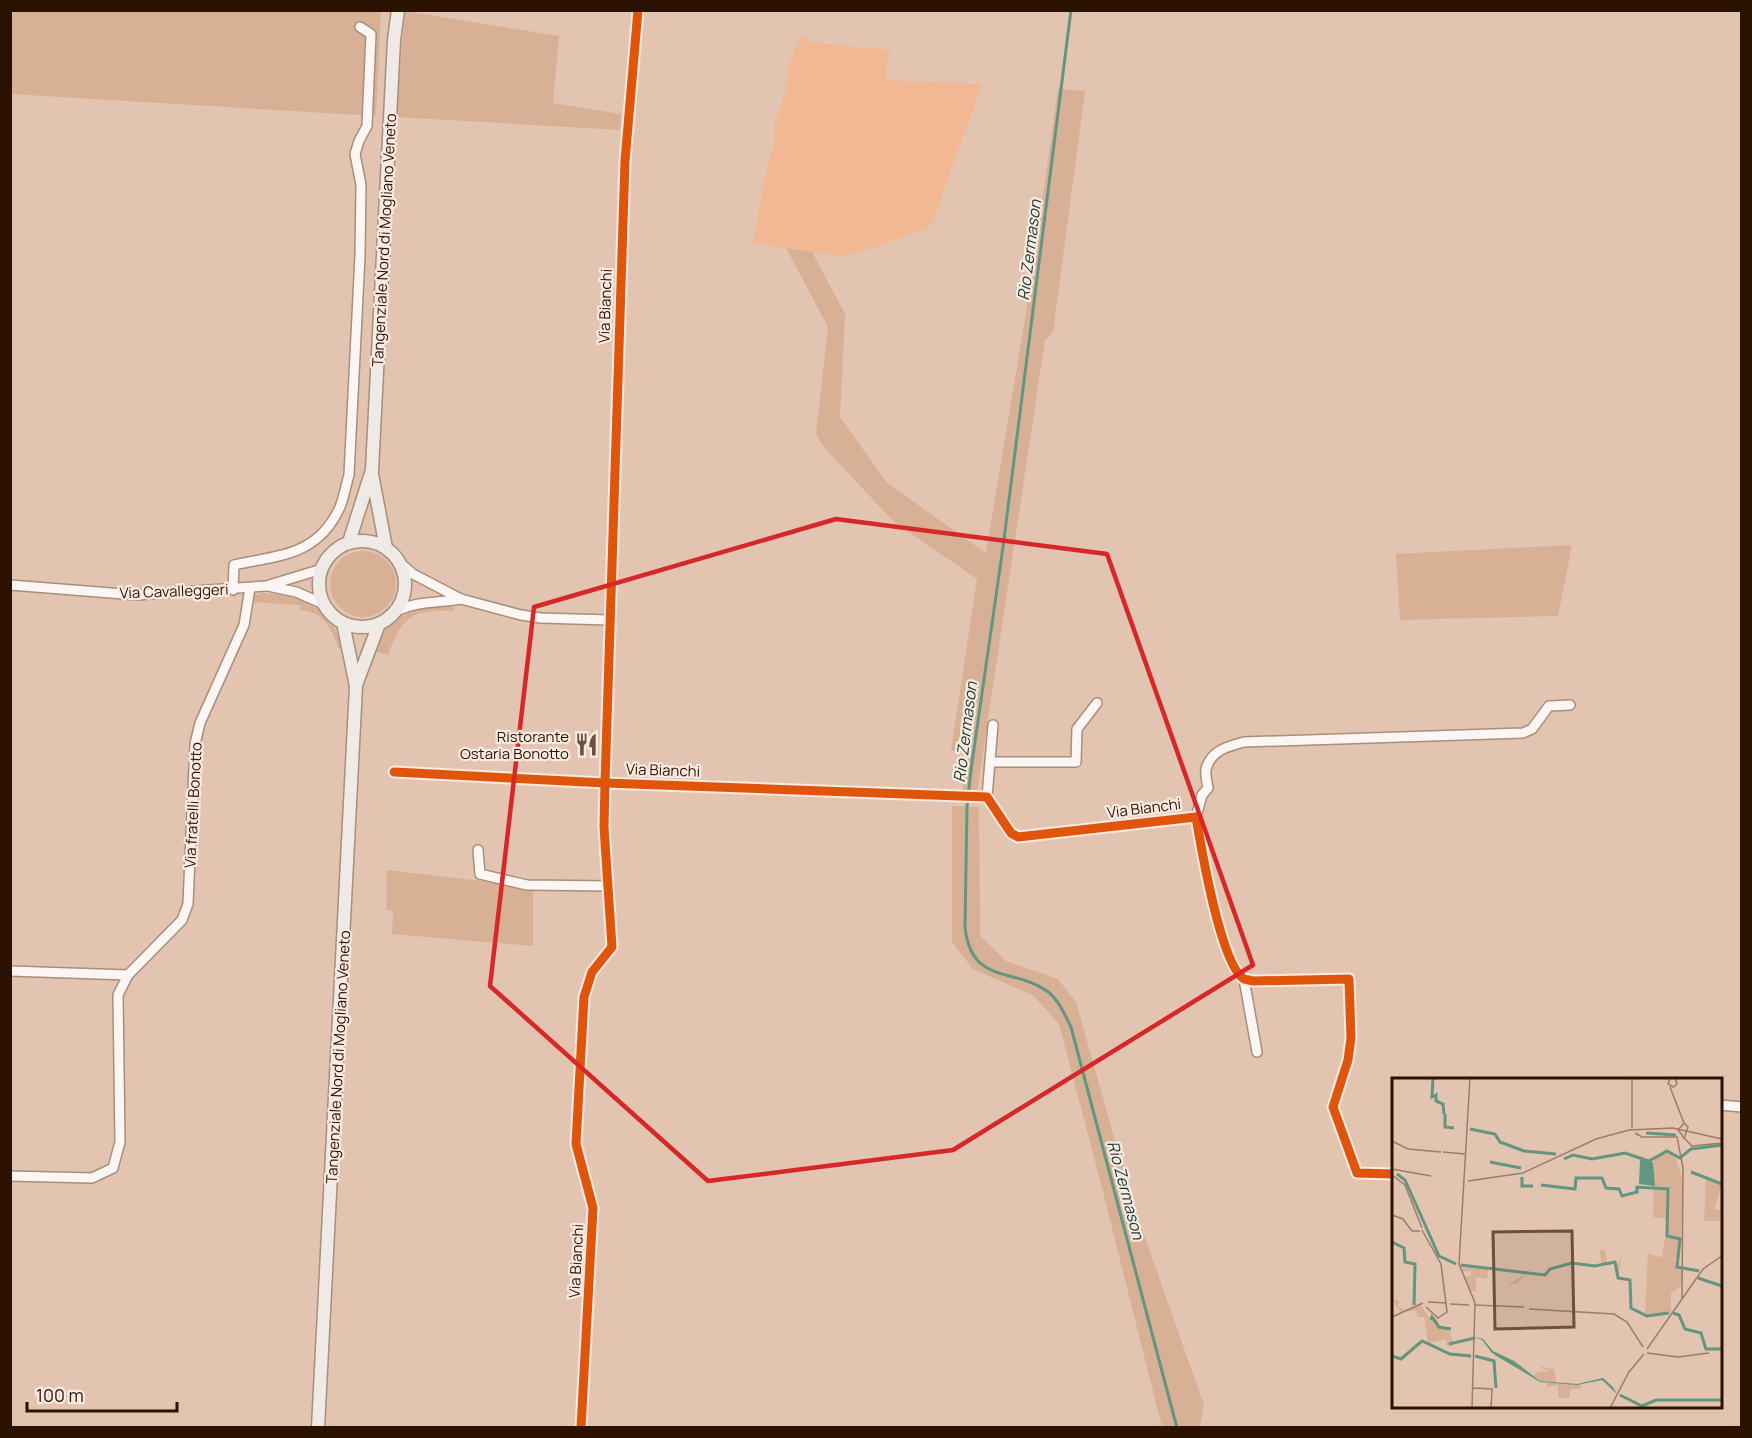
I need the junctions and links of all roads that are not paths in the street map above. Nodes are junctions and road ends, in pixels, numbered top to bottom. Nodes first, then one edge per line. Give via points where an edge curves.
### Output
1 (398, 10) edge
2 (638, 10) edge
3 (360, 27) dead end
4 (372, 470) junction
5 (349, 543) junction
6 (386, 548) junction
7 (399, 563) junction
8 (321, 569) junction
9 (10, 585) edge
10 (266, 586) junction
11 (250, 588) junction
12 (233, 590) junction
13 (461, 599) junction
14 (324, 604) junction
15 (396, 611) junction
16 (609, 620) junction
17 (343, 623) junction
18 (379, 624) junction
19 (356, 686) junction
20 (1097, 703) dead end
21 (1570, 705) dead end
22 (993, 725) dead end
23 (991, 762) junction
24 (394, 772) dead end
25 (604, 783) junction
26 (983, 796) junction
27 (1196, 818) junction
28 (478, 850) dead end
29 (608, 886) junction
30 (10, 971) edge
31 (128, 975) junction
32 (1244, 978) junction
33 (1257, 1052) dead end
34 (1722, 1106) edge
35 (1742, 1107) edge
36 (1392, 1174) edge
37 (10, 1176) edge
38 (318, 1428) edge
39 (581, 1428) edge

1 - 4 main road, Tangenziale Nord di Mogliano Veneto
2 - 16 street, Via Bianchi via 625,161
3 - 12 street via 371,34 367,126 355,154 361,185 360,256 349,475 340,507 324,532 307,547 234,565
4 - 5 main road
4 - 6 main road
5 - 6 main road via 363,541
5 - 8 main road via 328,557
6 - 7 main road
7 - 13 street
7 - 15 main road via 405,582
8 - 10 street
8 - 14 main road
9 - 12 street, Via Cavalleggeri via 136,596
10 - 11 street, Via Cavalleggeri
10 - 14 street via 296,592
11 - 12 street, Via Cavalleggeri
11 - 31 street, Via fratelli Bonotto via 244,625 200,723 195,744 188,904 182,920
13 - 15 street via 408,605
13 - 16 street via 531,616
14 - 17 main road
15 - 18 main road
16 - 25 street, Via Bianchi
17 - 18 main road via 361,627
17 - 19 main road
18 - 19 main road
19 - 38 main road, Tangenziale Nord di Mogliano Veneto
20 - 23 street via 1077,729 1076,762
21 - 27 street via 1549,706 1532,729 1522,733 1244,742 1224,747 1206,769 1208,788
22 - 23 street
23 - 26 street
24 - 25 street, Via Bianchi
25 - 26 street, Via Bianchi
25 - 29 street, Via Bianchi
26 - 27 street, Via Bianchi via 1018,837
27 - 32 street, Via Bianchi via 1213,908 1235,969
28 - 29 street via 480,874 527,885
29 - 39 street, Via Bianchi via 612,947 592,972 584,997 576,1144 593,1208
30 - 31 street
31 - 37 street, Via fratelli Bonotto via 118,995 120,1142 113,1168 92,1178
32 - 33 street
32 - 36 street via 1348,979 1351,1038 1333,1107 1357,1173
34 - 35 street

